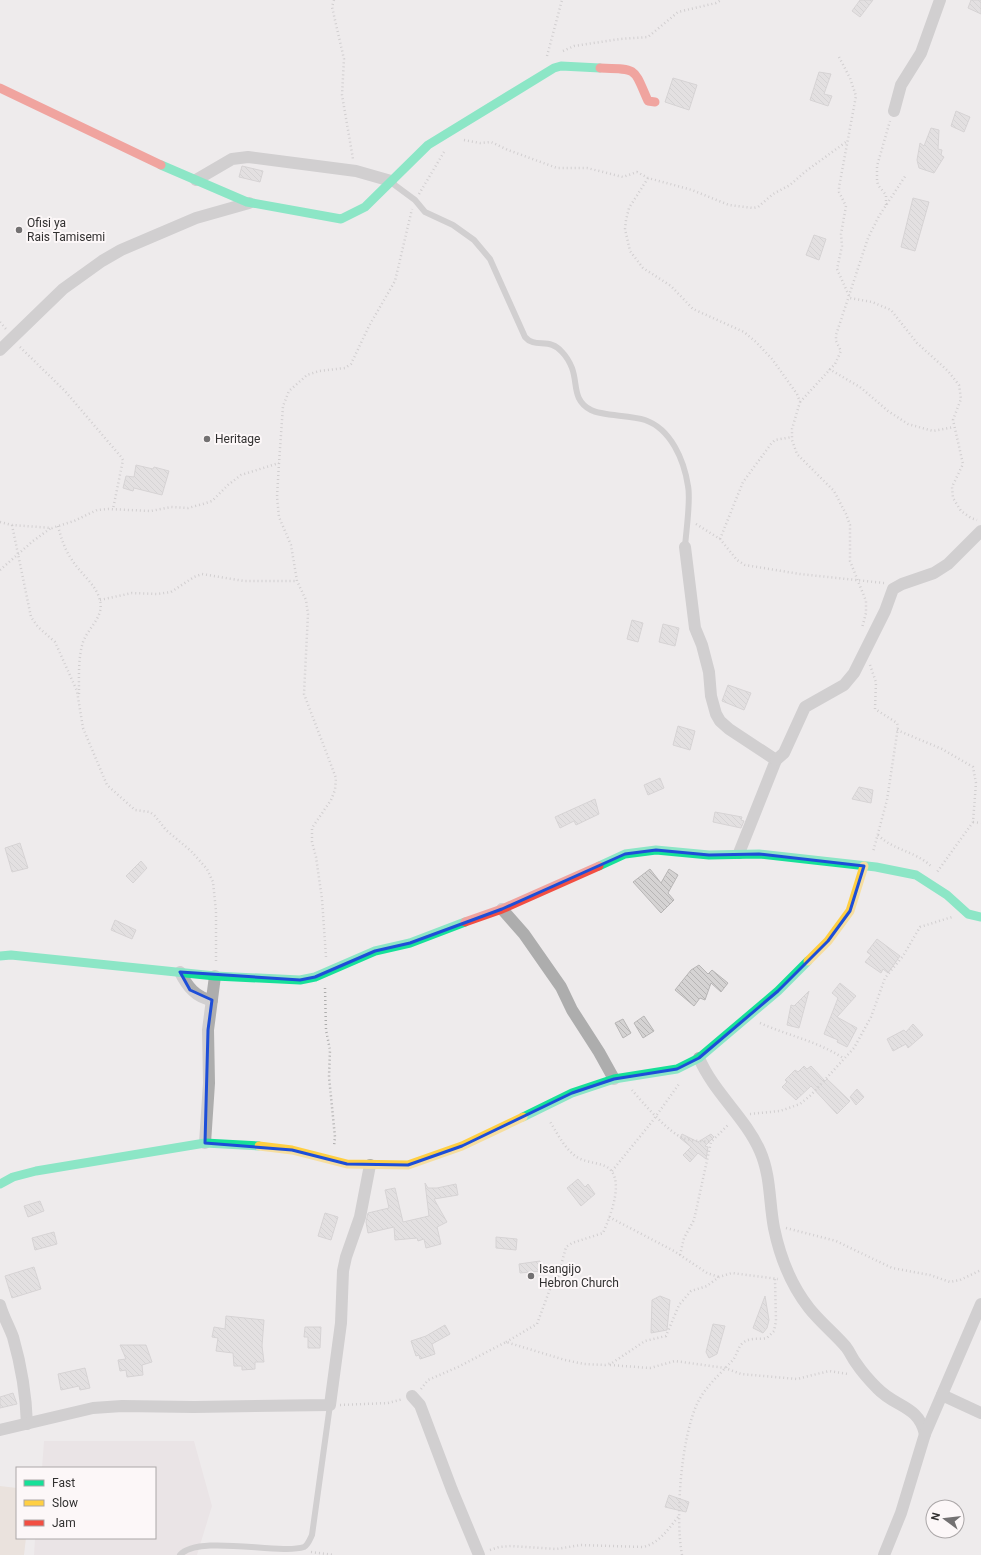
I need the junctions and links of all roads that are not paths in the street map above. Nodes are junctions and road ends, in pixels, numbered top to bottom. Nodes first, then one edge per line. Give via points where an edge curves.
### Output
1 (940, 0) edge
2 (0, 88) edge
3 (655, 102) dead end
4 (894, 111) road end
5 (196, 180) junction
6 (391, 181) junction
7 (249, 203) junction
8 (0, 350) edge
9 (981, 531) edge
10 (685, 547) joint
11 (776, 760) junction
12 (739, 853) junction
13 (867, 866) junction
14 (502, 909) junction
15 (981, 917) edge
16 (0, 956) edge
17 (180, 972) junction
18 (215, 976) junction
19 (212, 1000) junction
20 (699, 1058) junction
21 (617, 1079) junction
22 (205, 1143) junction
23 (370, 1165) junction
24 (0, 1184) edge
25 (981, 1304) edge
26 (0, 1305) edge
27 (412, 1396) road end
28 (942, 1396) junction
29 (330, 1405) junction
30 (981, 1413) edge
31 (27, 1424) junction
32 (0, 1430) edge
33 (925, 1434) junction
34 (180, 1555) edge
35 (479, 1555) edge
36 (884, 1555) edge

1 - 4 street via 922,53 901,85
2 - 5 street
3 - 6 street via 648,101 636,74 629,69 561,66 544,73 508,98 428,145
5 - 6 street via 232,158 248,156 356,171
5 - 7 street
6 - 7 street via 365,207 341,219
6 - 10 lane via 426,212 453,225 474,240 490,259 525,338 528,341 548,342 562,351 572,368 575,391 586,406 601,413 628,415 645,420 655,424 668,436 678,452 689,487
7 - 8 street via 196,218 121,250 102,261 63,289
9 - 11 street via 948,564 934,573 893,589 885,611 854,673 844,685 805,707 784,753
10 - 11 street via 695,628 709,672 716,714 729,729
11 - 12 street
12 - 13 street
12 - 14 street via 709,855 656,850 625,854
13 - 15 street via 916,875 947,895 968,914
13 - 20 street via 850,911 828,941 778,991
14 - 18 street via 410,943 375,951 315,977 300,980
14 - 21 street via 524,934 561,987 572,1010
16 - 17 street
17 - 18 street
17 - 19 street via 190,990 204,999
18 - 19 street
19 - 22 street via 208,1030
20 - 21 street via 677,1069
20 - 33 street via 712,1083 753,1138 765,1164 774,1224 791,1281 809,1308 847,1348 865,1376 878,1390 915,1414 922,1422
21 - 23 street via 572,1093 462,1146 408,1165
22 - 23 street via 292,1150 346,1164
22 - 24 street via 36,1171 13,1177
23 - 29 street via 360,1217 344,1264 341,1323
25 - 28 street
26 - 31 street via 12,1336 22,1377
27 - 35 street via 420,1405
28 - 30 street
28 - 33 street
29 - 31 street via 122,1406 93,1408
29 - 34 lane via 312,1535 306,1547 296,1550 198,1546
31 - 32 street
33 - 36 street via 901,1513

